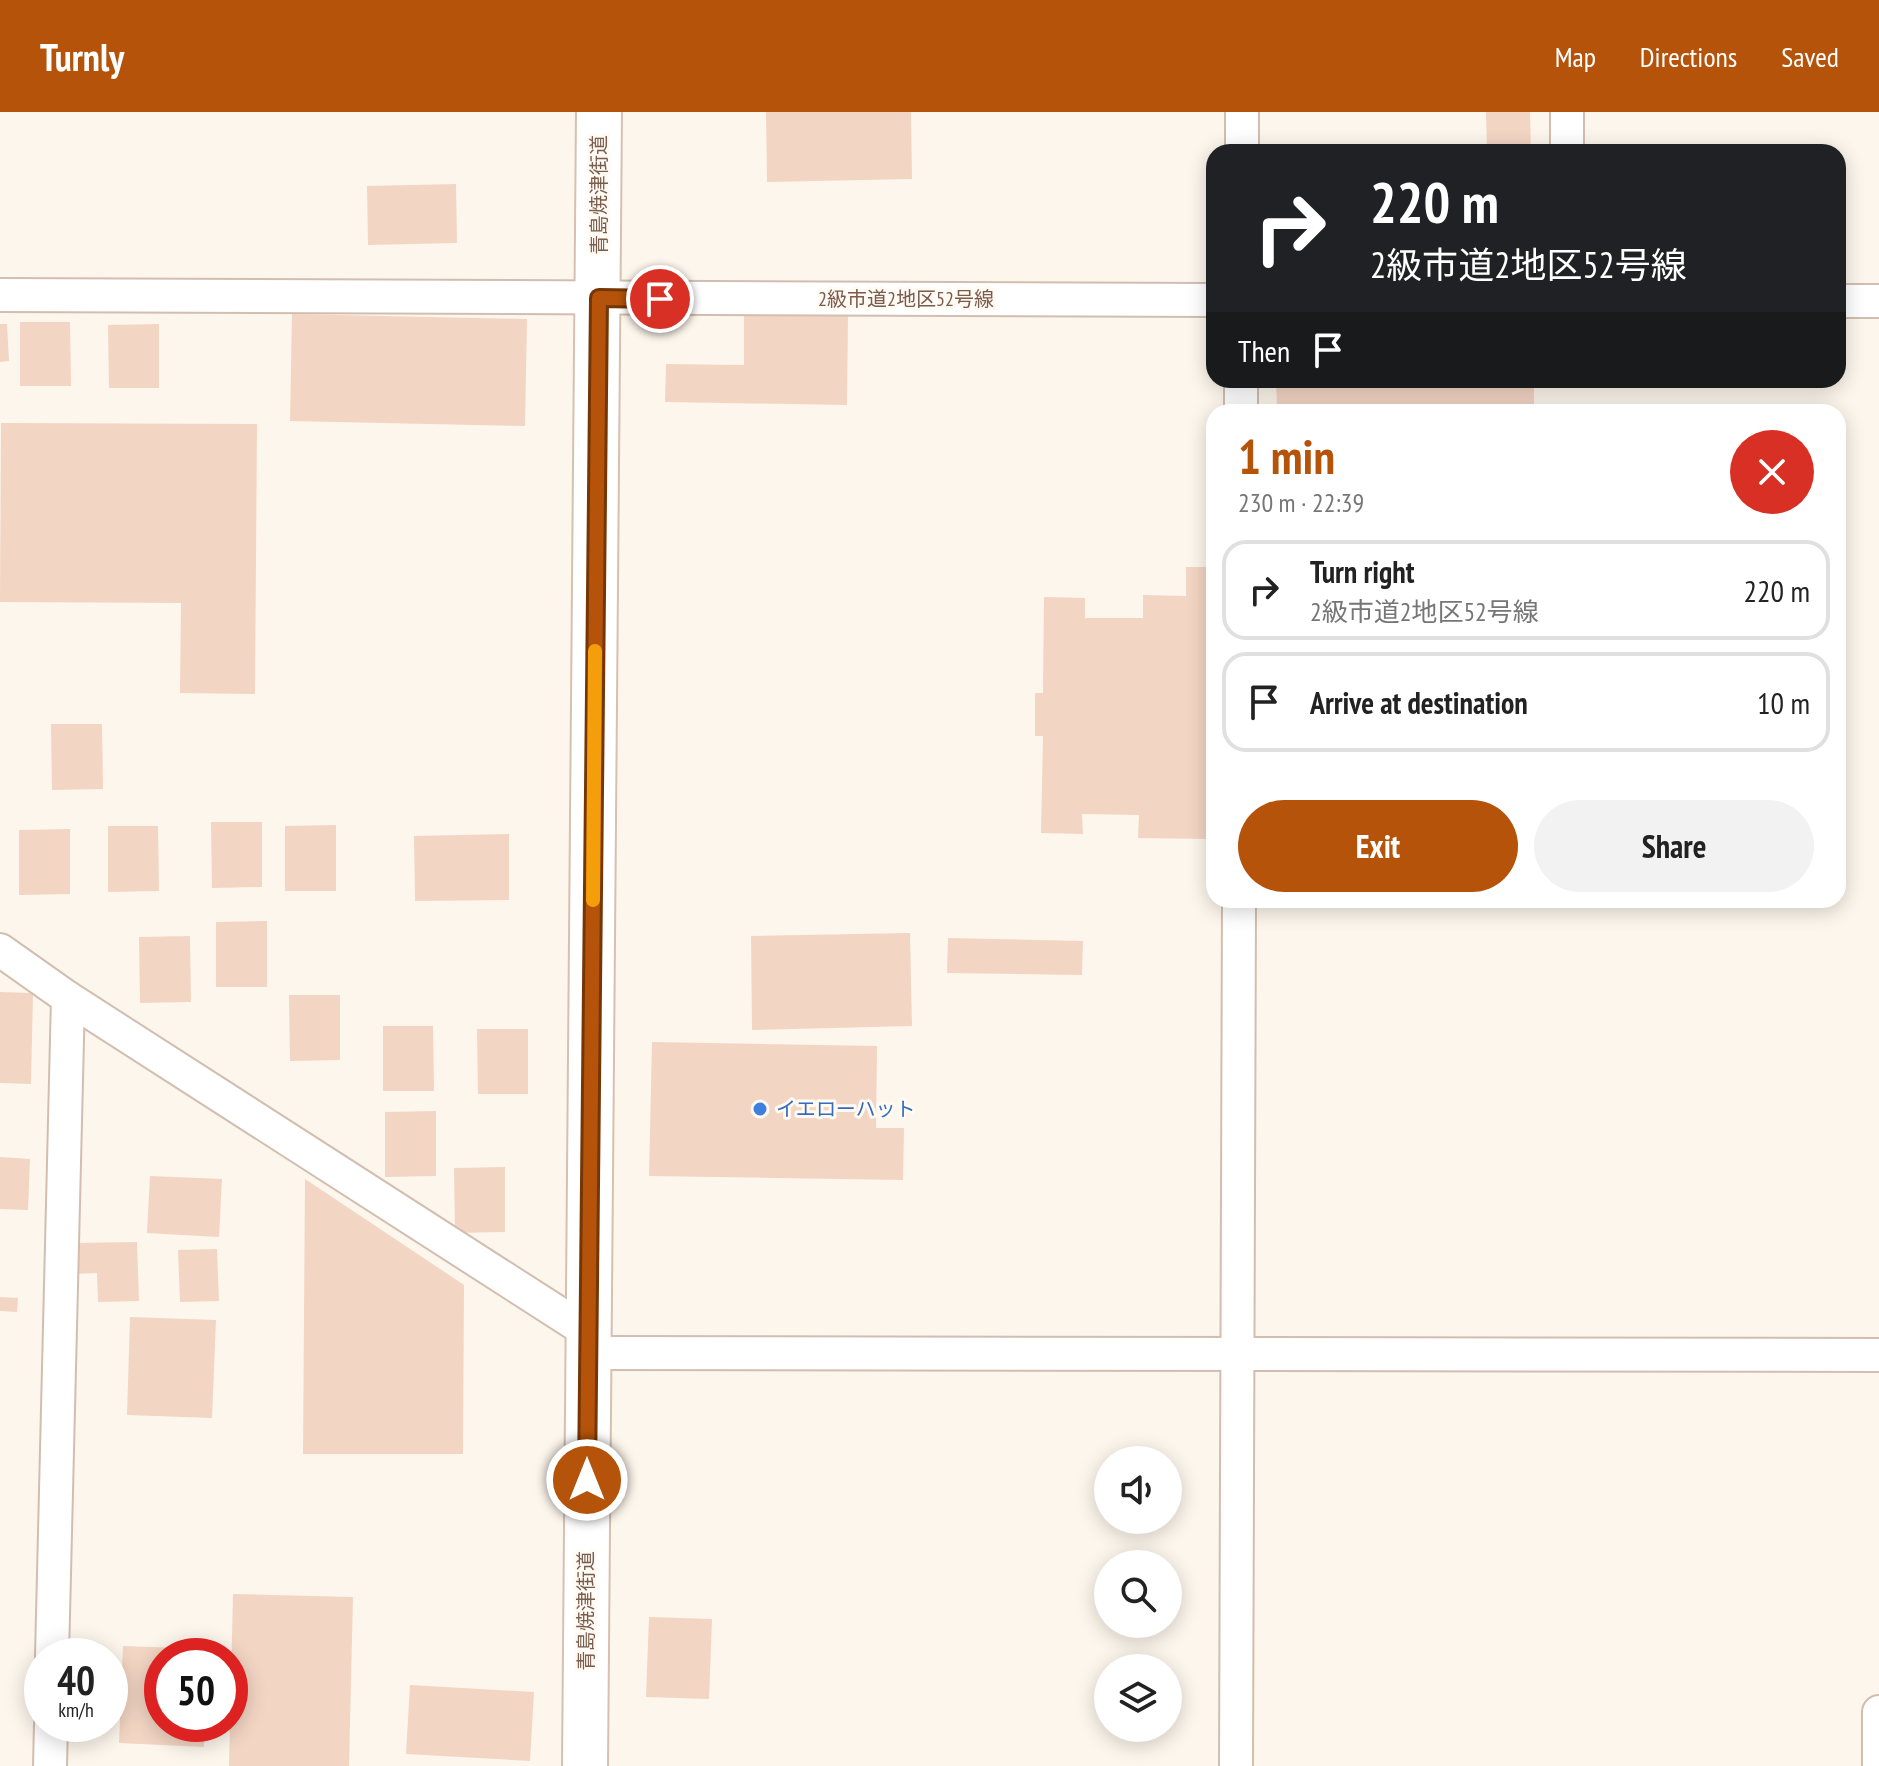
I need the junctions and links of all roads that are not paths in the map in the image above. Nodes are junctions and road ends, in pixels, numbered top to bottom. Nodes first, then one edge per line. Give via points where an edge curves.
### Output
1 (599, 112) edge
2 (1242, 112) edge
3 (1567, 112) edge
4 (1242, 144) edge
5 (1567, 144) edge
6 (0, 295) edge
7 (599, 298) junction
8 (1206, 300) edge
9 (1846, 301) edge
10 (1879, 301) edge
11 (1239, 908) edge
12 (0, 950) edge
13 (68, 998) junction
14 (588, 1343) junction
15 (1237, 1354) junction
16 (1879, 1355) edge
17 (52, 1638) edge
18 (1879, 1712) edge
19 (51, 1742) edge
20 (50, 1766) edge
21 (585, 1766) edge
22 (1236, 1766) edge
23 (1879, 1766) edge

1 - 7 main road, 青島焼津街道
2 - 4 street
3 - 5 street
6 - 7 street, 2級市道2地区52号線
7 - 8 street, 2級市道2地区52号線
7 - 14 main road, 青島焼津街道
9 - 10 street
11 - 15 street
12 - 13 street
13 - 14 street
13 - 17 street
14 - 15 street
14 - 21 main road, 青島焼津街道
15 - 16 street
15 - 22 street
18 - 23 street
19 - 20 street

